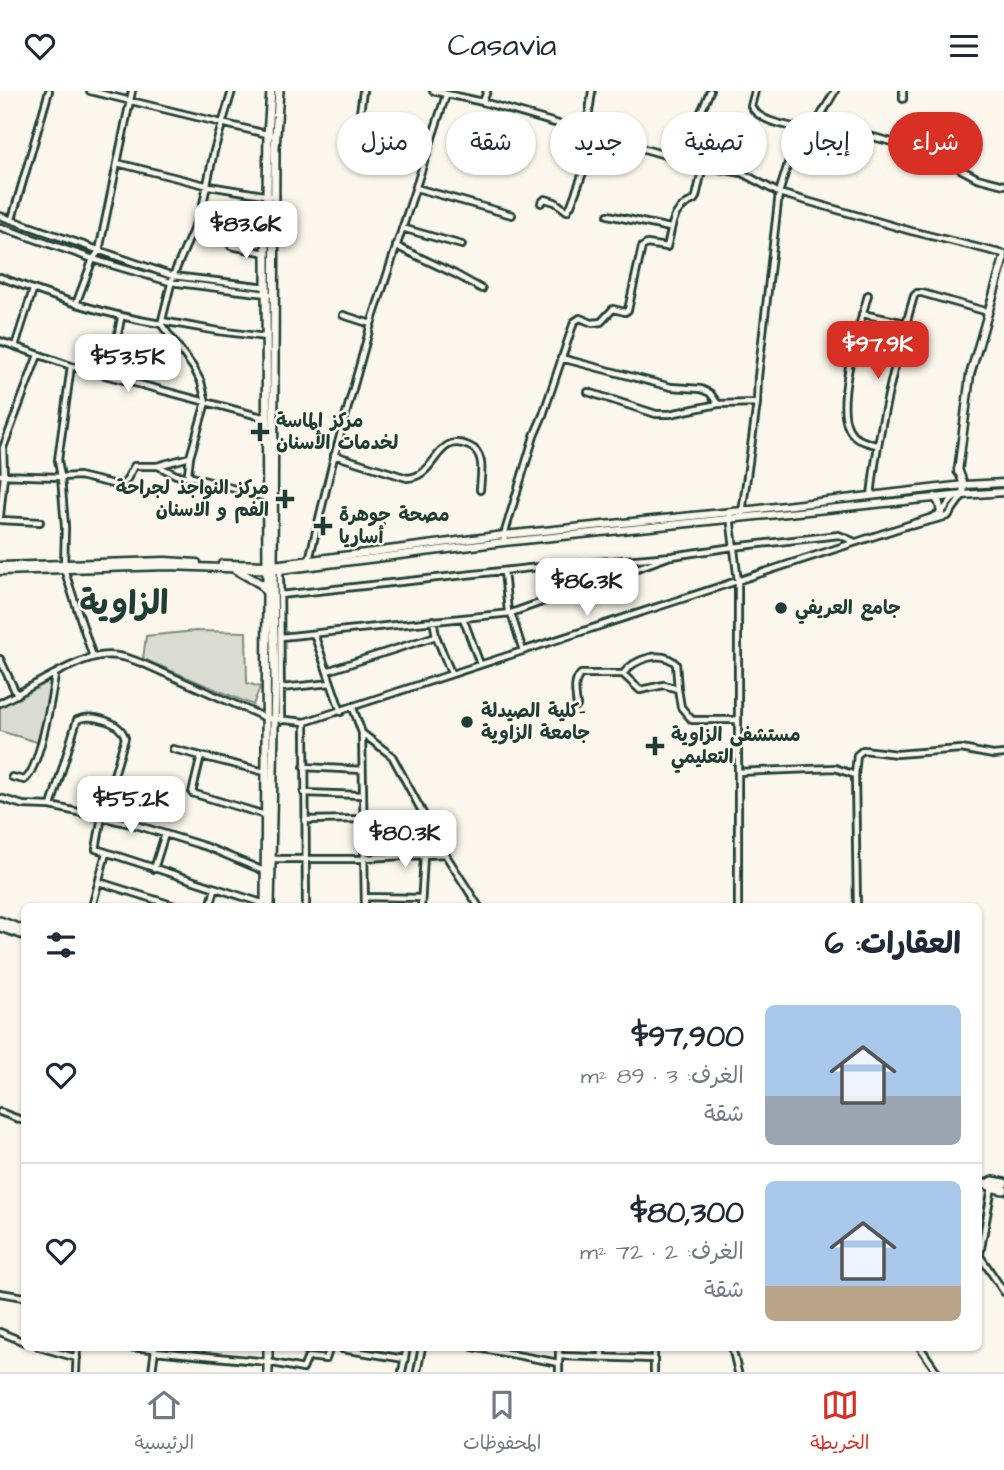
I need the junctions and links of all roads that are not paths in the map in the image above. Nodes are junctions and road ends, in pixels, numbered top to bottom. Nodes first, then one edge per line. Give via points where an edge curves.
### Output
1 (49, 91) edge
2 (90, 91) edge
3 (132, 91) edge
4 (232, 91) edge
5 (271, 91) edge
6 (279, 91) edge
7 (363, 91) edge
8 (433, 91) edge
9 (487, 91) edge
10 (592, 91) edge
11 (710, 91) edge
12 (755, 91) edge
13 (835, 91) edge
14 (903, 91) edge
15 (446, 95) junction
16 (904, 99) dead end
17 (131, 100) junction
18 (483, 102) junction
19 (360, 112) edge
20 (589, 112) edge
21 (702, 112) edge
22 (823, 112) edge
23 (550, 122) edge
24 (222, 123) junction
25 (781, 125) edge
26 (272, 136) junction
27 (874, 137) edge
28 (117, 163) junction
29 (582, 175) edge
30 (701, 175) edge
31 (746, 175) edge
32 (785, 175) edge
33 (1004, 185) edge
34 (209, 186) junction
35 (415, 188) junction
36 (779, 193) junction
37 (272, 196) junction
38 (541, 203) dead end
39 (512, 215) dead end
40 (608, 215) dead end
41 (0, 216) edge
42 (12, 219) junction
43 (0, 227) edge
44 (402, 228) junction
45 (670, 228) junction
46 (231, 246) dead end
47 (396, 246) junction
48 (462, 246) dead end
49 (99, 251) junction
50 (266, 253) junction
51 (1004, 256) edge
52 (93, 259) junction
53 (173, 276) junction
54 (0, 277) edge
55 (170, 282) junction
56 (482, 289) dead end
57 (33, 290) junction
58 (270, 291) junction
59 (868, 295) dead end
60 (76, 304) junction
61 (988, 312) junction
62 (862, 314) junction
63 (342, 315) dead end
64 (121, 318) junction
65 (161, 323) junction
66 (906, 323) junction
67 (371, 324) junction
68 (266, 337) junction
69 (0, 341) edge
70 (15, 346) junction
71 (38, 355) junction
72 (561, 358) junction
73 (71, 366) junction
74 (110, 376) junction
75 (588, 392) dead end
76 (206, 403) junction
77 (757, 403) junction
78 (718, 404) junction
79 (266, 418) junction
80 (876, 445) junction
81 (334, 455) junction
82 (190, 457) junction
83 (157, 466) junction
84 (2, 475) edge
85 (61, 477) junction
86 (192, 477) junction
87 (1004, 483) edge
88 (961, 485) junction
89 (480, 490) dead end
90 (1004, 492) edge
91 (960, 495) junction
92 (871, 496) junction
93 (935, 497) junction
94 (267, 498) junction
95 (941, 513) junction
96 (742, 514) junction
97 (730, 516) junction
98 (0, 518) edge
99 (40, 522) dead end
100 (899, 528) junction
101 (504, 538) junction
102 (854, 542) junction
103 (733, 547) junction
104 (672, 556) junction
105 (308, 563) junction
106 (64, 566) junction
107 (0, 568) edge
108 (272, 568) junction
109 (235, 569) junction
110 (504, 571) junction
111 (738, 582) junction
112 (267, 593) junction
113 (280, 596) junction
114 (509, 612) junction
115 (463, 618) junction
116 (433, 620) junction
117 (314, 634) junction
118 (436, 636) junction
119 (281, 637) junction
120 (523, 652) junction
121 (93, 657) junction
122 (0, 659) edge
123 (480, 664) junction
124 (327, 671) junction
125 (451, 673) junction
126 (623, 674) junction
127 (55, 675) junction
128 (331, 684) junction
129 (281, 688) junction
130 (678, 689) junction
131 (17, 695) junction
132 (0, 703) edge
133 (578, 706) dead end
134 (353, 708) junction
135 (341, 712) junction
136 (274, 719) junction
137 (738, 720) junction
138 (304, 722) junction
139 (362, 733) junction
140 (173, 749) dead end
141 (1004, 754) edge
142 (201, 756) junction
143 (304, 767) junction
144 (362, 770) junction
145 (265, 772) junction
146 (738, 772) junction
147 (855, 775) junction
148 (12, 777) dead end
149 (304, 793) junction
150 (362, 795) junction
151 (0, 798) edge
152 (51, 806) junction
153 (265, 815) junction
154 (102, 816) junction
155 (363, 819) junction
156 (305, 820) junction
157 (166, 834) junction
158 (106, 853) junction
159 (445, 854) junction
160 (424, 856) junction
161 (271, 859) junction
162 (306, 859) junction
163 (364, 859) junction
164 (154, 869) junction
165 (265, 871) junction
166 (99, 882) junction
167 (215, 889) junction
168 (365, 897) junction
169 (421, 898) junction
170 (93, 903) edge
171 (165, 903) edge
172 (211, 903) edge
173 (258, 903) edge
174 (267, 903) edge
175 (267, 903) edge
176 (306, 903) edge
177 (365, 903) edge
178 (421, 903) edge
179 (476, 903) edge
180 (738, 903) edge
181 (857, 903) edge
182 (0, 924) edge
183 (21, 931) edge
184 (0, 1112) edge
185 (21, 1120) edge
186 (1004, 1183) edge
187 (987, 1184) edge
188 (1004, 1190) edge
189 (982, 1246) edge
190 (982, 1260) edge
191 (1004, 1292) edge
192 (0, 1293) edge
193 (21, 1296) edge
194 (0, 1332) edge
195 (21, 1341) edge
196 (53, 1351) edge
197 (78, 1351) edge
198 (155, 1351) edge
199 (172, 1351) edge
200 (268, 1351) edge
201 (329, 1351) edge
202 (355, 1351) edge
203 (406, 1351) edge
204 (421, 1351) edge
205 (499, 1351) edge
206 (559, 1351) edge
207 (603, 1351) edge
208 (654, 1351) edge
209 (733, 1351) edge
210 (923, 1351) edge
211 (77, 1358) junction
212 (602, 1358) junction
213 (405, 1359) junction
214 (654, 1359) junction
215 (559, 1360) junction
216 (268, 1362) junction
217 (76, 1372) edge
218 (152, 1372) edge
219 (268, 1372) edge
220 (402, 1372) edge
221 (417, 1372) edge
222 (559, 1372) edge
223 (654, 1372) edge
224 (738, 1372) edge
225 (937, 1372) edge

1 - 42 street
2 - 17 street
3 - 17 street
4 - 24 street
5 - 26 main road
6 - 26 main road
7 - 19 street
8 - 15 street
9 - 18 street
10 - 20 street
11 - 21 street
12 - 25 street via 751,106 755,112
13 - 22 street
14 - 16 street
15 - 18 street
15 - 35 street
17 - 24 street
17 - 28 street
18 - 23 street
24 - 26 street
24 - 34 street
26 - 37 main road
27 - 33 street via 892,142 904,139 965,173
28 - 34 street
28 - 49 street
29 - 38 street via 567,211 555,202 545,199
30 - 45 street via 694,200 682,205
31 - 36 street
32 - 36 street
34 - 37 street
34 - 53 street via 198,223
35 - 39 street
35 - 44 street
36 - 51 street
36 - 77 street
37 - 50 main road
37 - 58 main road
40 - 45 street
41 - 42 street
42 - 49 street
43 - 52 street
44 - 47 street
44 - 48 street
45 - 72 street via 667,247 642,247 628,310 613,309 601,323 576,319
46 - 50 street
47 - 56 street
47 - 67 street
49 - 52 street
49 - 53 street
50 - 58 main road
51 - 61 main road
52 - 55 street
52 - 60 street
53 - 55 street
53 - 58 street
54 - 57 street
55 - 58 street
55 - 65 street
57 - 60 street
57 - 70 street
58 - 68 main road
58 - 108 main road
59 - 62 street
60 - 64 street
61 - 66 street via 917,293
61 - 88 main road via 969,379 958,469
62 - 66 street
62 - 80 street via 849,366 847,427 861,441
63 - 67 street
64 - 65 street
64 - 74 street
65 - 68 street
65 - 76 street via 201,381
66 - 80 street
67 - 81 street
68 - 79 main road
69 - 70 street
70 - 71 street
71 - 73 street
71 - 84 street via 4,448
72 - 78 street via 671,387 701,389
72 - 101 street
73 - 74 street
73 - 85 street via 58,460
74 - 76 street
75 - 78 street via 656,414
76 - 79 street
76 - 82 street
77 - 78 street
77 - 96 street
79 - 94 main road
80 - 92 street
81 - 89 street via 414,478 444,447 467,445 477,451 481,463
81 - 105 street
82 - 83 street
82 - 86 street via 188,473
83 - 85 street via 134,466 121,485
83 - 86 street
84 - 85 street
84 - 98 street
85 - 106 street
86 - 94 street
87 - 88 main road
88 - 91 main road
88 - 92 main road
90 - 91 main road
91 - 93 main road
91 - 95 street
91 - 100 street via 948,516
92 - 96 main road
93 - 95 main road
93 - 96 main road
94 - 108 main road
95 - 100 street
96 - 97 main road
97 - 101 main road
97 - 103 street
98 - 99 street
100 - 102 street
101 - 105 main road
102 - 103 street via 839,535
102 - 111 street
103 - 104 street
103 - 111 street
104 - 110 street
104 - 114 street
105 - 108 main road
106 - 107 main road
106 - 108 main road via 170,561
106 - 109 main road
106 - 121 street
108 - 109 main road
108 - 112 main road
108 - 113 street
108 - 136 main road
109 - 112 main road via 261,584
110 - 113 street
110 - 114 street
111 - 120 street
111 - 137 street
112 - 136 main road
113 - 119 street
114 - 115 street
114 - 120 street
115 - 116 street
115 - 123 street
116 - 117 street
116 - 118 street
117 - 119 street
117 - 124 street
118 - 124 street
118 - 125 street
119 - 129 street
120 - 123 street
121 - 127 street
121 - 136 street via 128,658
122 - 131 street
123 - 125 street
124 - 128 street
125 - 134 street
126 - 130 street via 640,690 664,685
126 - 130 street via 639,659 669,658 676,664
126 - 133 street via 581,674 575,683
127 - 131 street
127 - 148 street via 29,776 23,780
128 - 129 street
128 - 135 street
129 - 136 street
130 - 137 street via 681,707 692,720
131 - 132 street
134 - 135 street
134 - 139 street
135 - 138 street
136 - 138 street
136 - 145 main road
136 - 161 main road
137 - 146 street
138 - 143 street
139 - 144 street
139 - 159 street via 392,756
140 - 142 street
141 - 147 street via 961,749 897,754 863,750
142 - 145 street
142 - 153 street via 192,793
143 - 144 street
143 - 149 street
144 - 150 street
145 - 153 main road
146 - 147 street via 835,768
146 - 180 street
147 - 181 street
149 - 150 street
149 - 156 street
150 - 155 street
151 - 152 street
152 - 154 street
152 - 154 street via 76,722 81,717 99,720 121,728 125,738
153 - 165 main road
154 - 157 street
154 - 158 street via 96,849
155 - 156 street
155 - 163 street
156 - 162 street
157 - 164 street
157 - 165 street
158 - 164 street
158 - 166 street
159 - 160 street
159 - 179 street
160 - 163 street
160 - 169 street
161 - 162 street
161 - 174 main road
162 - 163 street
162 - 176 street
163 - 168 street
164 - 167 street
165 - 175 main road
166 - 170 street
166 - 171 street
167 - 172 street
167 - 173 street
168 - 169 street
168 - 177 street
169 - 178 street
182 - 183 main road
184 - 185 street
186 - 187 main road
187 - 188 main road
187 - 189 street
190 - 191 street
192 - 193 street
194 - 195 street
196 - 211 street
197 - 211 street
198 - 218 street
199 - 216 street
200 - 216 main road
201 - 216 street via 326,1359 308,1357 303,1369
202 - 213 street
203 - 213 street
204 - 221 street
205 - 215 street
206 - 215 street
207 - 212 street
208 - 214 street
209 - 224 street
210 - 225 street
211 - 217 street
212 - 214 street
212 - 215 street
213 - 220 street
214 - 223 street
215 - 222 street
216 - 219 main road

